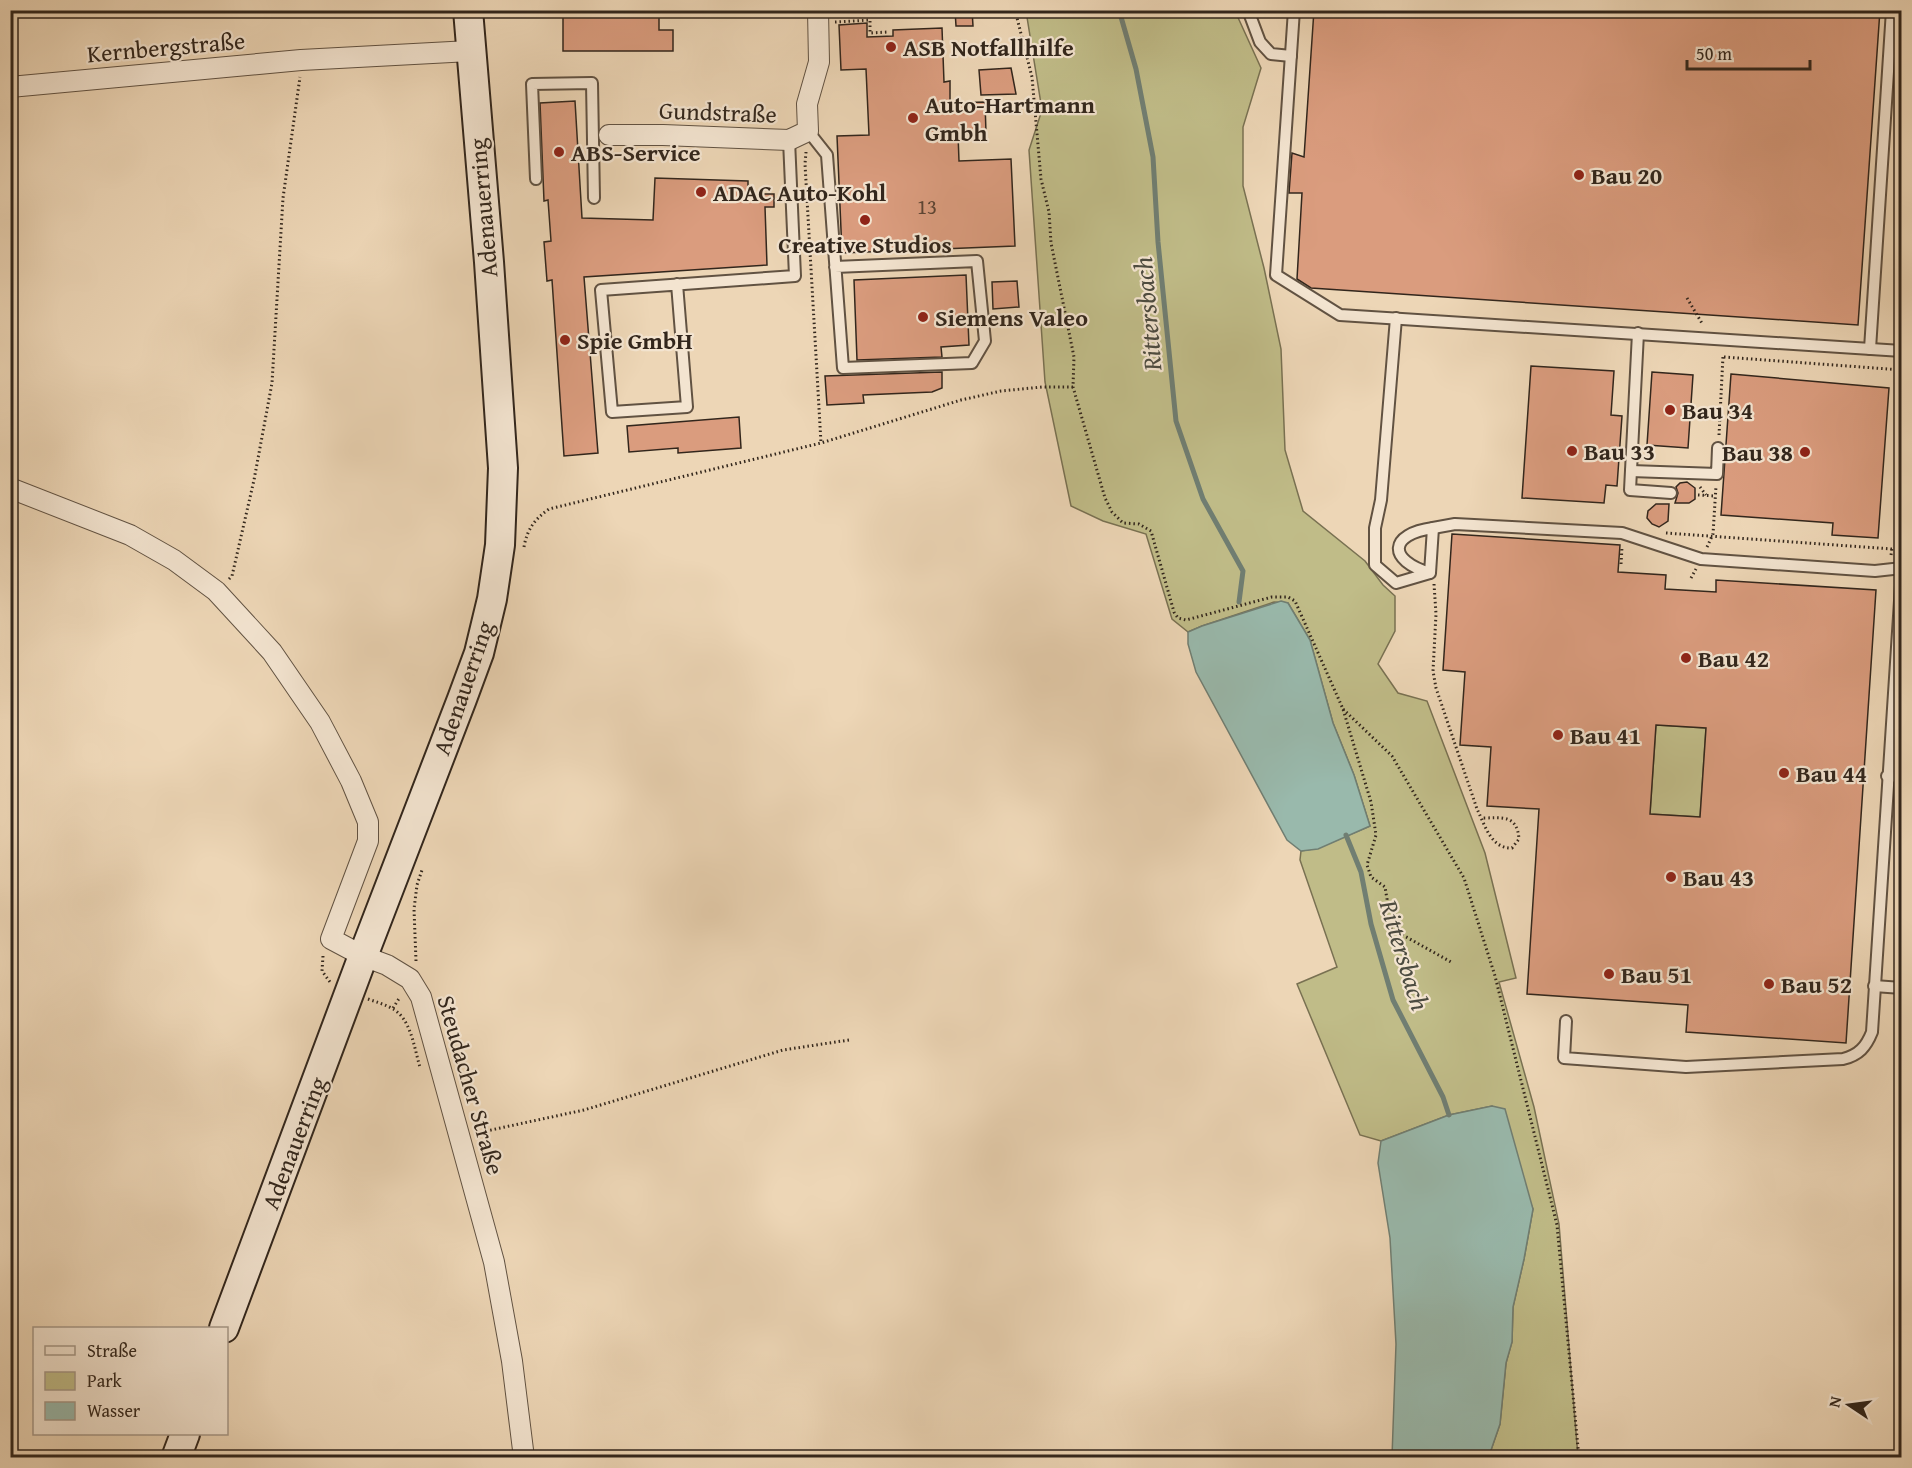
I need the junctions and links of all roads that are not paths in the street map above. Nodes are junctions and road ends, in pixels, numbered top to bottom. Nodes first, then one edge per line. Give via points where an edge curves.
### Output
1 (468, 10) edge
2 (1248, 10) edge
3 (1294, 10) edge
4 (1892, 10) edge
5 (818, 17) edge
6 (470, 51) junction
7 (1291, 56) junction
8 (10, 87) edge
9 (808, 131) junction
10 (601, 135) junction
11 (789, 140) junction
12 (536, 179) dead end
13 (594, 198) dead end
14 (835, 267) junction
15 (677, 284) junction
16 (1396, 318) junction
17 (1638, 333) junction
18 (1870, 349) junction
19 (1902, 351) edge
20 (1718, 448) road end
21 (1631, 471) junction
22 (10, 488) edge
23 (1671, 493) dead end
24 (1433, 528) junction
25 (1902, 569) edge
26 (1430, 573) junction
27 (1887, 776) junction
28 (1902, 777) edge
29 (363, 956) junction
30 (1874, 986) junction
31 (1902, 988) edge
32 (1566, 1021) dead end
33 (225, 1327) edge
34 (185, 1435) edge
35 (176, 1458) edge
36 (524, 1458) edge

1 - 6 main road, Adenauerring
2 - 7 lane via 1260,42 1270,54
3 - 7 lane
4 - 18 lane
5 - 9 street, Gundstraße via 819,62 807,104
6 - 8 street, Kernbergstraße via 301,60
6 - 29 main road, Adenauerring via 503,468 500,545 479,653
7 - 16 lane via 1276,275 1340,315
9 - 11 street, Gundstraße
9 - 14 lane via 827,155
10 - 11 street, Gundstraße
10 - 12 lane via 592,83 532,84
10 - 13 lane
11 - 15 lane via 795,276
14 - 14 lane via 977,261 985,341 972,363 843,368
15 - 15 lane via 601,290 612,412 687,407
16 - 17 lane
16 - 26 lane via 1375,565 1396,583
17 - 18 lane
17 - 21 lane
18 - 19 lane
20 - 21 lane via 1717,474
21 - 23 lane via 1630,490
22 - 29 street, Steudacher Straße via 130,535 174,560 216,591 272,652 320,722 368,822 368,842 331,939
24 - 25 lane via 1455,524 1622,533 1701,559 1875,571
24 - 26 lane
24 - 26 lane via 1407,534 1400,543 1405,562
25 - 27 lane
27 - 28 lane
27 - 30 lane
29 - 33 main road, Adenauerring
29 - 36 street, Steudacher Straße via 410,979 421,997 495,1262
30 - 31 lane
30 - 32 lane via 1872,1032 1855,1056 1843,1059 1686,1067 1564,1058
34 - 35 main road

